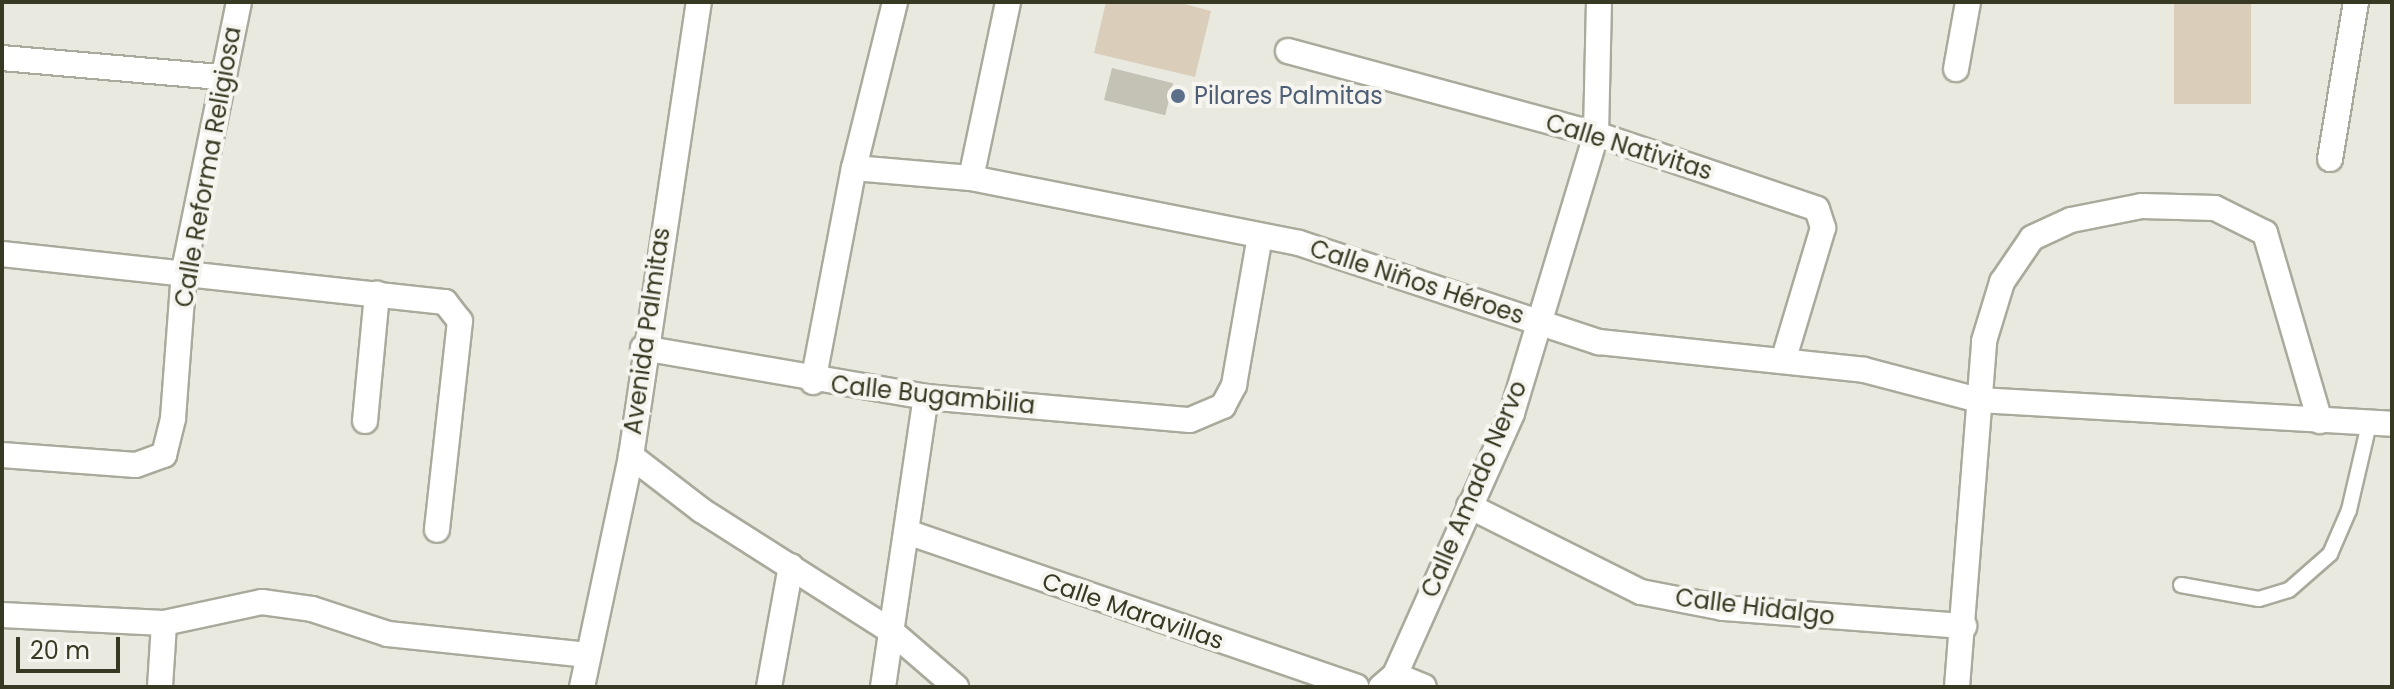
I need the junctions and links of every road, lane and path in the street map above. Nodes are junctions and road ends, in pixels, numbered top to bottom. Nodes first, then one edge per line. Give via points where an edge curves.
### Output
1 (239, 2) edge
2 (699, 2) edge
3 (895, 2) edge
4 (1008, 2) edge
5 (1599, 2) edge
6 (1968, 2) edge
7 (2356, 2) edge
8 (1288, 51) dead end
9 (2, 58) edge
10 (1956, 69) dead end
11 (221, 77) junction
12 (1596, 134) junction
13 (2330, 159) dead end
14 (854, 168) junction
15 (971, 178) junction
16 (1260, 236) junction
17 (2, 254) edge
18 (184, 270) junction
19 (377, 294) junction
20 (1538, 323) junction
21 (643, 348) junction
22 (1784, 358) junction
23 (813, 382) junction
24 (926, 397) junction
25 (1978, 400) junction
26 (365, 421) dead end
27 (2320, 421) junction
28 (2380, 424) edge
29 (2, 455) edge
30 (631, 456) junction
31 (1469, 506) junction
32 (437, 530) dead end
33 (910, 533) junction
34 (791, 566) junction
35 (2181, 585) dead end
36 (2, 615) edge
37 (164, 623) junction
38 (1964, 626) junction
39 (891, 631) junction
40 (588, 655) junction
41 (1312, 680) edge
42 (1388, 681) edge
43 (160, 687) edge
44 (582, 687) edge
45 (769, 687) edge
46 (883, 687) edge
47 (956, 687) edge
48 (1356, 687) edge
49 (1424, 687) edge
50 (1957, 687) edge

1 - 11 street, Calle Reforma Religiosa
2 - 21 street, Avenida Palmitas
3 - 14 street
4 - 15 street
5 - 12 street, Calle Amado Nervo
6 - 10 street
7 - 13 street
8 - 12 street, Calle Nativitas
9 - 11 street
11 - 18 street, Calle Reforma Religiosa
12 - 20 street, Calle Amado Nervo
12 - 22 street, Calle Nativitas via 1817,209 1823,228
14 - 15 street, Calle Niños Héroes
14 - 23 street
15 - 16 street, Calle Niños Héroes
16 - 20 street, Calle Niños Héroes via 1299,243
16 - 24 street, Calle Bugambilia via 1234,385 1223,406 1190,420
17 - 18 street
18 - 19 street
18 - 29 street, Calle Reforma Religiosa via 173,418 164,455 136,465
19 - 26 street
19 - 32 street via 445,302 460,321
20 - 22 street, Calle Niños Héroes via 1599,342
20 - 31 street, Calle Amado Nervo via 1512,413
21 - 23 street, Calle Bugambilia
21 - 30 street, Avenida Palmitas
22 - 25 street, Calle Niños Héroes via 1864,370
23 - 24 street, Calle Bugambilia
24 - 33 street
25 - 27 street, Calle Niños Héroes
25 - 27 street via 1984,341 2002,282 2032,238 2071,220 2142,206 2215,208 2265,233
25 - 38 street
27 - 28 street, Calle Niños Héroes
28 - 35 lane via 2330,554 2289,590 2259,599
30 - 34 street, Avenida Palmitas via 701,510
30 - 40 street
31 - 38 street, Calle Hidalgo via 1641,592 1723,608
31 - 42 street, Calle Amado Nervo
33 - 39 street
33 - 41 street, Calle Maravillas
34 - 39 street, Avenida Palmitas
34 - 45 street
36 - 37 street
37 - 40 street via 262,602 312,609 388,634
37 - 43 street
38 - 50 street
39 - 46 street
39 - 47 street, Avenida Palmitas
40 - 44 street
41 - 48 street, Calle Maravillas
42 - 49 street

